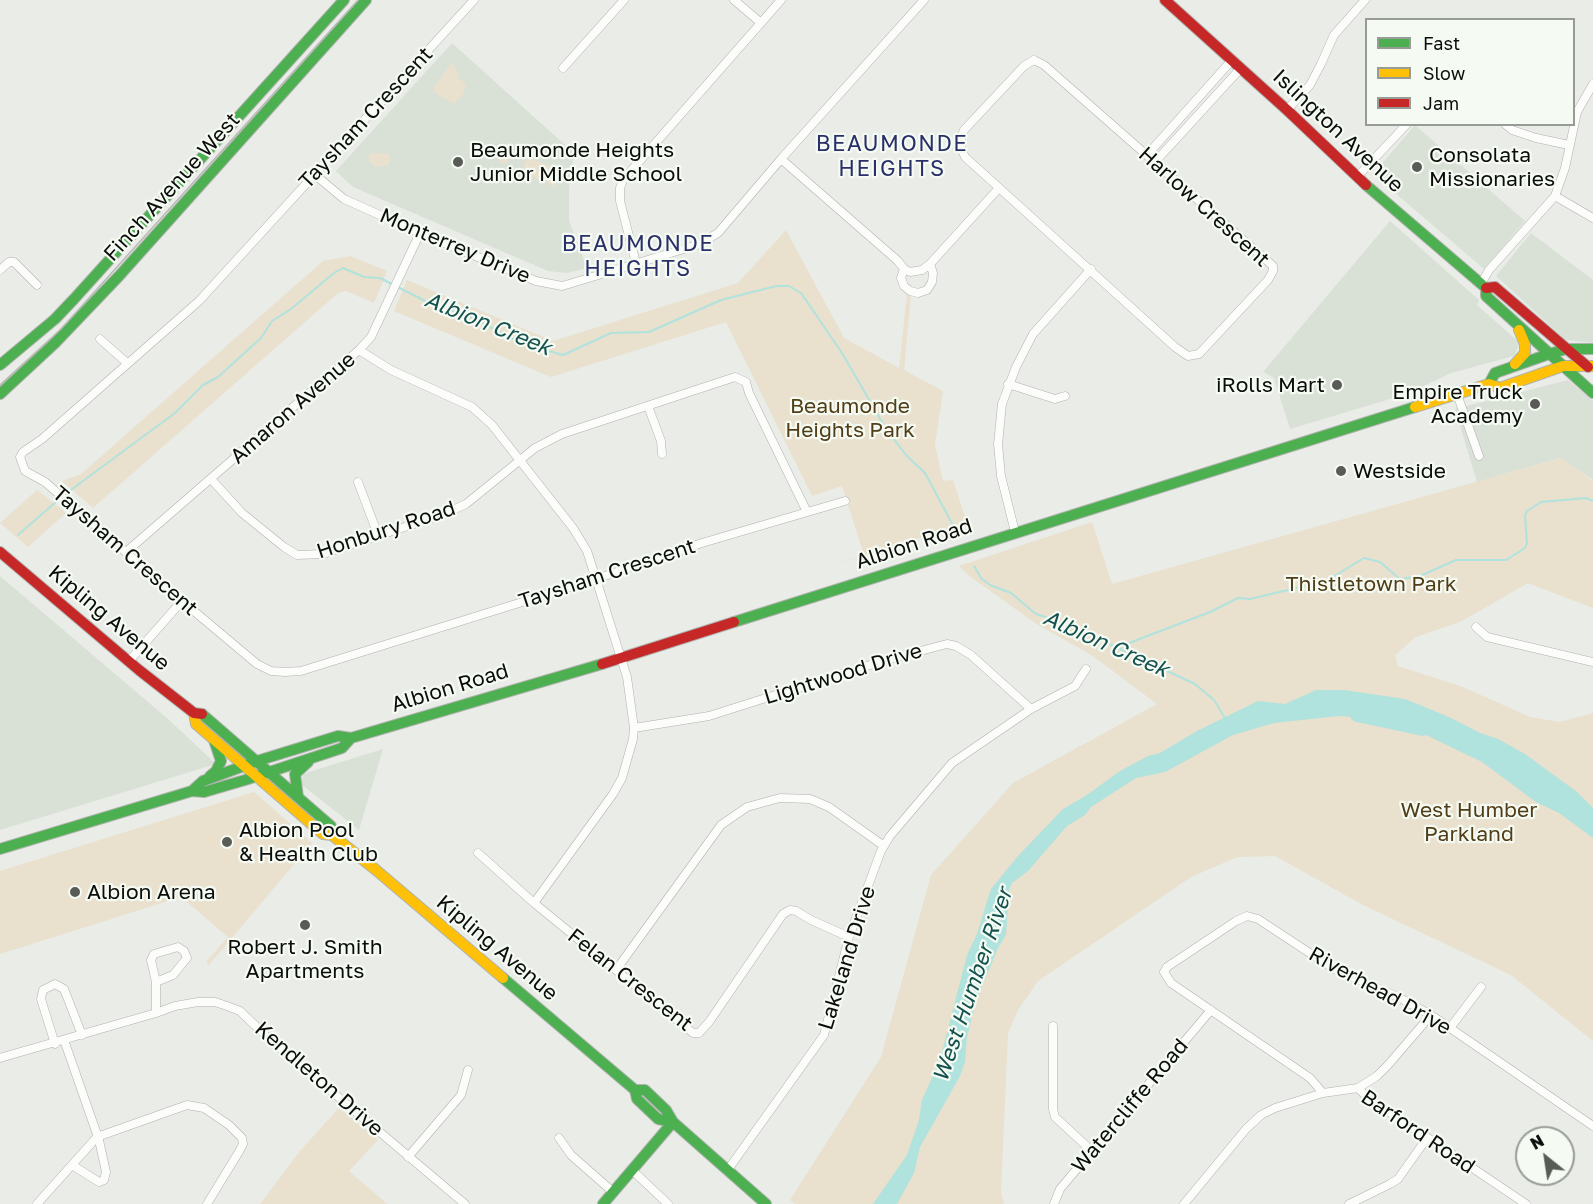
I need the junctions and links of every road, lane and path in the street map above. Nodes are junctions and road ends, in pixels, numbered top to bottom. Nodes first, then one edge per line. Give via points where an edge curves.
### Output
1 (344, 0) edge
2 (366, 0) edge
3 (474, 0) edge
4 (624, 0) edge
5 (734, 0) edge
6 (781, 0) edge
7 (924, 0) edge
8 (1165, 0) edge
9 (1365, 0) edge
10 (760, 23) junction
11 (1236, 64) junction
12 (562, 68) dead end
13 (1592, 88) edge
14 (1287, 110) junction
15 (1575, 120) edge
16 (1405, 126) edge
17 (1507, 126) edge
18 (1574, 126) edge
19 (1569, 145) junction
20 (1147, 155) junction
21 (781, 159) junction
22 (1155, 162) junction
23 (314, 174) junction
24 (1358, 177) junction
25 (999, 188) junction
26 (1555, 196) junction
27 (1593, 218) edge
28 (420, 233) junction
29 (636, 263) junction
30 (930, 264) junction
31 (904, 269) junction
32 (1091, 269) junction
33 (0, 270) edge
34 (37, 285) dead end
35 (1483, 286) junction
36 (1516, 325) junction
37 (100, 339) dead end
38 (1566, 349) junction
39 (1593, 349) edge
40 (359, 350) junction
41 (1549, 354) junction
42 (127, 363) junction
43 (0, 365) edge
44 (1563, 366) junction
45 (1513, 367) junction
46 (1591, 368) edge
47 (1008, 384) junction
48 (1489, 384) junction
49 (1593, 393) edge
50 (0, 394) edge
51 (1457, 394) junction
52 (1065, 396) dead end
53 (648, 406) junction
54 (662, 454) dead end
55 (1479, 456) dead end
56 (521, 461) junction
57 (211, 479) junction
58 (358, 482) dead end
59 (845, 501) dead end
60 (807, 512) junction
61 (1015, 532) junction
62 (378, 536) junction
63 (0, 552) edge
64 (126, 552) junction
65 (597, 579) junction
66 (182, 601) junction
67 (1476, 627) dead end
68 (621, 658) junction
69 (129, 661) junction
70 (1593, 662) edge
71 (1086, 669) dead end
72 (1031, 709) junction
73 (194, 713) junction
74 (634, 728) junction
75 (212, 737) junction
76 (351, 738) junction
77 (313, 759) junction
78 (257, 761) junction
79 (244, 766) junction
80 (269, 772) junction
81 (256, 776) junction
82 (203, 782) junction
83 (192, 791) junction
84 (297, 797) junction
85 (332, 835) junction
86 (884, 846) junction
87 (0, 849) edge
88 (478, 853) dead end
89 (534, 903) junction
90 (849, 937) junction
91 (616, 970) junction
92 (156, 982) junction
93 (1481, 987) dead end
94 (1211, 1010) junction
95 (156, 1013) junction
96 (1431, 1015) junction
97 (1053, 1026) dead end
98 (1450, 1028) junction
99 (82, 1035) junction
100 (64, 1040) junction
101 (55, 1044) junction
102 (0, 1058) edge
103 (468, 1070) dead end
104 (1358, 1088) junction
105 (1323, 1093) junction
106 (673, 1122) junction
107 (1593, 1126) edge
108 (97, 1137) junction
109 (560, 1138) dead end
110 (1427, 1138) junction
111 (1093, 1152) junction
112 (408, 1157) junction
113 (72, 1165) junction
114 (632, 1170) junction
115 (727, 1171) junction
116 (613, 1192) junction
117 (37, 1204) edge
118 (207, 1204) edge
119 (465, 1204) edge
120 (603, 1204) edge
121 (669, 1204) edge
122 (766, 1204) edge
123 (1054, 1204) edge
124 (1184, 1204) edge
125 (1349, 1204) edge
126 (1526, 1204) edge

1 - 43 main road, Finch Avenue West via 74,299
2 - 50 main road, Finch Avenue West via 119,276
3 - 23 street, Taysham Crescent
4 - 12 street
5 - 10 street
6 - 10 street
7 - 21 street, Monterrey Drive
8 - 11 main road, Islington Avenue
9 - 14 street via 1334,35 1310,85
10 - 29 street via 623,180 620,201
11 - 14 main road, Islington Avenue
11 - 20 street
11 - 22 street
13 - 15 street
14 - 24 main road, Islington Avenue
16 - 24 street
17 - 19 street via 1536,138
18 - 19 street
19 - 26 street
20 - 22 street, Harlow Crescent
20 - 25 street, Harlow Crescent via 1034,60 964,130 961,138 965,157
21 - 29 street, Monterrey Drive via 718,233 697,245
21 - 31 street
22 - 32 street, Harlow Crescent via 1273,266 1270,276 1205,349 1188,356
23 - 28 street, Monterrey Drive via 344,199
23 - 42 street, Taysham Crescent via 199,301
24 - 35 main road, Islington Avenue
25 - 30 street
25 - 32 street, Harlow Crescent
26 - 27 street
26 - 35 street via 1489,270
28 - 29 street, Monterrey Drive via 536,281 562,286
28 - 40 street, Amaron Avenue via 371,337
30 - 31 street via 922,270
30 - 31 street via 932,282 927,290 918,293 904,286
32 - 47 street via 1033,334
33 - 34 street via 14,262
35 - 36 main road, Islington Avenue via 1486,296
35 - 38 main road, Islington Avenue via 1496,287
36 - 41 main road, Islington Avenue
36 - 45 main road via 1523,336 1524,353
37 - 42 street
38 - 39 main road, Albion Road
38 - 41 main road, Albion Road
38 - 46 main road, Islington Avenue
40 - 56 street via 391,370 472,408 492,425
40 - 57 street, Amaron Avenue
41 - 44 main road, Islington Avenue
41 - 45 main road, Albion Road
42 - 64 street, Taysham Crescent via 20,457 25,471 51,487
44 - 46 main road, Albion Road
44 - 48 main road, Albion Road via 1500,388
44 - 49 main road, Islington Avenue
45 - 48 main road, Albion Road via 1495,373
47 - 52 street via 1055,399
47 - 61 street via 998,444
48 - 51 main road, Albion Road
51 - 55 street
51 - 61 main road, Albion Road
53 - 54 street via 662,441
53 - 56 street, Honbury Road via 562,434 535,448
53 - 60 street, Honbury Road via 735,377 746,382
56 - 62 street, Honbury Road via 466,504
56 - 65 street via 573,528
57 - 62 street, Honbury Road via 248,518 297,555 323,554
57 - 64 street, Amaron Avenue
58 - 62 street
59 - 60 street, Taysham Crescent
60 - 65 street, Taysham Crescent
61 - 68 main road, Albion Road
63 - 69 main road, Kipling Avenue
64 - 66 street, Taysham Crescent
65 - 66 street, Taysham Crescent via 301,671 285,672 257,664
65 - 68 street
66 - 69 street
67 - 70 street via 1487,637
68 - 74 street
68 - 76 main road, Albion Road
69 - 73 main road, Kipling Avenue
71 - 72 street, Lakeland Drive via 1075,686
72 - 74 street, Lightwood Drive via 971,655 947,644 708,716
72 - 86 street, Lakeland Drive via 952,764
73 - 75 main road, Kipling Avenue via 196,724
73 - 78 main road, Kipling Avenue via 205,716
74 - 89 street via 627,764 613,794
75 - 79 main road, Kipling Avenue
75 - 82 main road via 221,760 216,771
76 - 77 main road, Albion Road via 342,748
76 - 78 main road, Albion Road via 338,736
77 - 80 main road, Albion Road
77 - 84 main road via 295,774
78 - 79 main road, Albion Road
78 - 80 main road, Kipling Avenue
79 - 81 main road, Kipling Avenue
79 - 82 main road, Albion Road
80 - 81 main road, Albion Road
80 - 84 main road, Kipling Avenue
81 - 83 main road, Albion Road via 204,792
81 - 85 main road, Kipling Avenue via 323,834
82 - 83 main road, Albion Road
83 - 87 main road, Albion Road
84 - 85 main road, Kipling Avenue via 331,826
85 - 106 main road, Kipling Avenue via 635,1090 637,1100 658,1119
86 - 90 street, Lakeland Drive
86 - 91 street via 829,807 810,799 780,798 747,807 722,825
88 - 89 street, Felan Crescent
89 - 91 street, Felan Crescent
90 - 91 street, Felan Crescent via 796,910 783,914 699,1033 689,1031
90 - 115 street, Lakeland Drive via 824,1035
92 - 92 street via 173,975 187,958 178,947 154,954 151,960
92 - 95 street
93 - 98 street
94 - 96 street, Riverhead Drive via 1171,983 1164,972 1172,962 1247,916 1258,919 1334,969
94 - 105 street via 1310,1078
94 - 111 street, Watercliffe Road
95 - 99 street, Kendleton Drive
95 - 112 street, Kendleton Drive via 198,1002 215,1002 240,1011
96 - 98 street, Riverhead Drive
96 - 104 street via 1383,1071
97 - 111 street via 1055,1117
98 - 107 street, Riverhead Drive
99 - 100 street, Kendleton Drive
99 - 101 street via 63,989 56,984 43,990 41,999
100 - 101 street, Kendleton Drive
100 - 108 street
101 - 102 street, Kendleton Drive
103 - 112 street via 461,1095
104 - 105 street, Barford Road
104 - 110 street, Barford Road
105 - 124 street, Barford Road via 1261,1115
106 - 114 main road
106 - 115 main road, Kipling Avenue
108 - 113 street
108 - 113 street via 106,1172 104,1180 99,1182
108 - 118 street via 187,1105 204,1108 229,1125 243,1144
109 - 116 street via 571,1155
110 - 125 street via 1398,1179
110 - 126 street, Barford Road
111 - 123 street, Watercliffe Road via 1060,1189
112 - 119 street, Kendleton Drive
113 - 117 street
114 - 116 main road
114 - 121 street
115 - 122 main road, Kipling Avenue
116 - 120 main road

